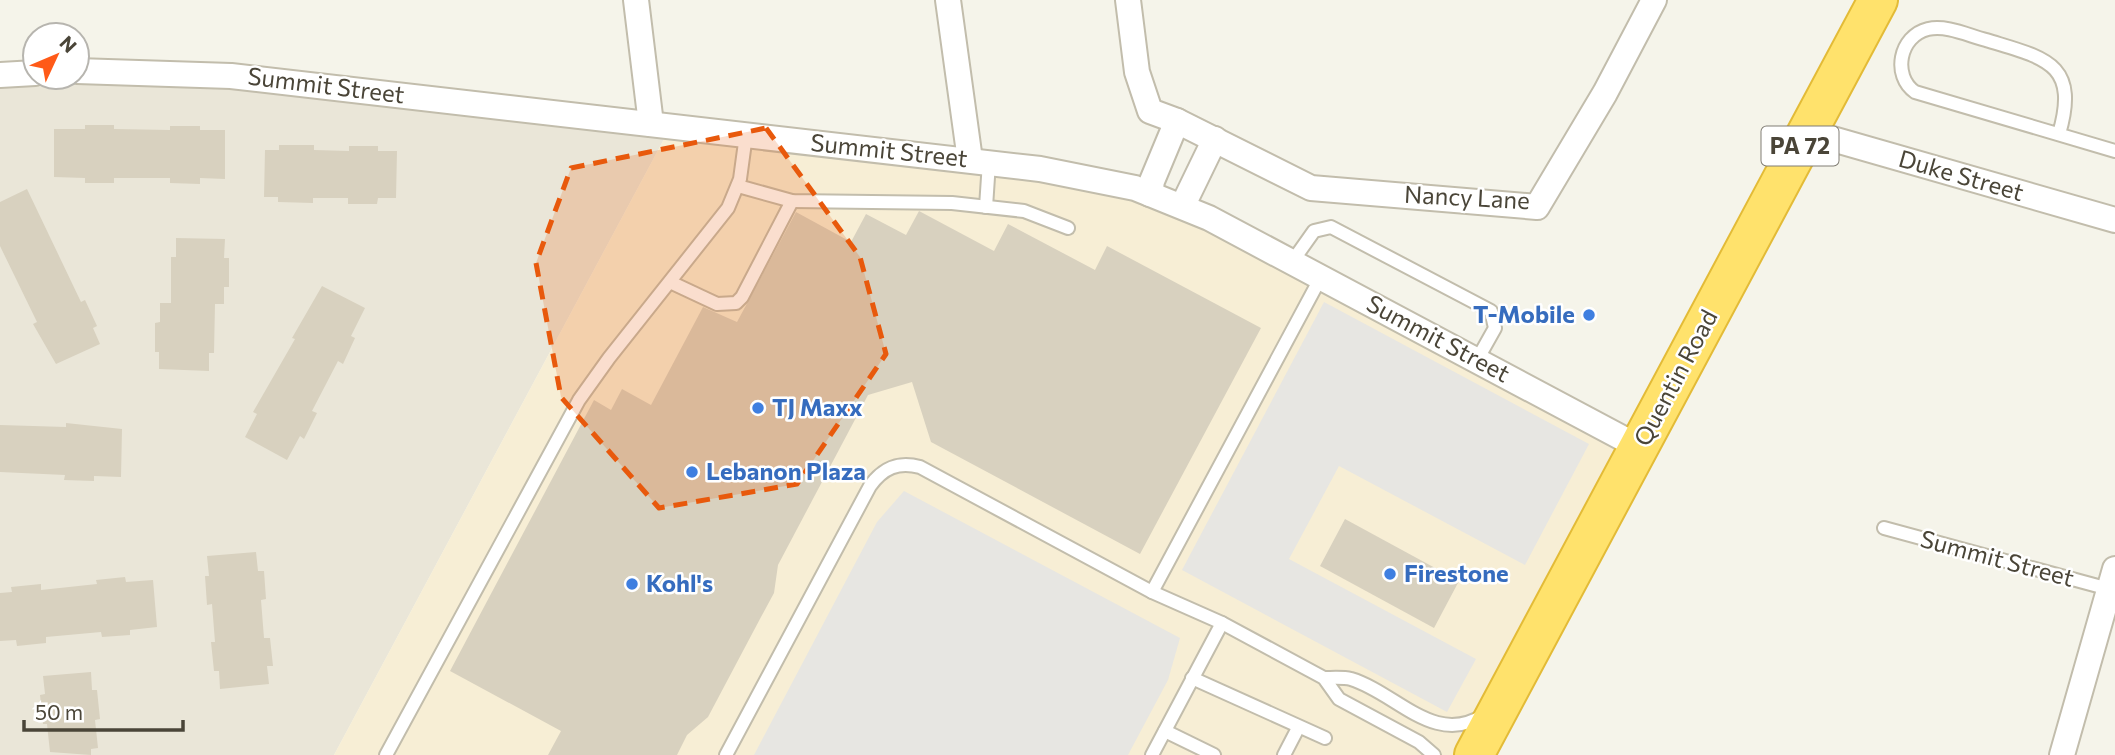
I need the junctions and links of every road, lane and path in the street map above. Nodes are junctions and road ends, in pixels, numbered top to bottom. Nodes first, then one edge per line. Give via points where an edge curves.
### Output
1 (636, 0) edge
2 (948, 0) edge
3 (1128, 0) edge
4 (1654, 0) edge
5 (1878, 0) edge
6 (91, 71) edge
7 (21, 74) edge
8 (0, 75) edge
9 (1177, 121) junction
10 (651, 124) junction
11 (1808, 132) junction
12 (2059, 134) junction
13 (746, 135) junction
14 (1215, 139) junction
15 (2115, 151) edge
16 (979, 161) junction
17 (738, 186) junction
18 (1150, 194) junction
19 (792, 201) junction
20 (1183, 205) junction
21 (986, 206) junction
22 (2115, 220) edge
23 (1068, 228) dead end
24 (1292, 262) junction
25 (1321, 277) junction
26 (670, 282) junction
27 (1477, 360) junction
28 (1639, 447) junction
29 (1884, 528) dead end
30 (2112, 579) edge
31 (1152, 592) junction
32 (1222, 622) junction
33 (1192, 678) junction
34 (1324, 678) junction
35 (1505, 698) junction
36 (1298, 728) junction
37 (1165, 731) junction
38 (1325, 738) dead end
39 (386, 755) edge
40 (726, 755) edge
41 (1152, 755) edge
42 (1214, 755) edge
43 (1284, 755) edge
44 (1434, 755) edge
45 (1474, 755) edge
46 (2062, 755) edge

1 - 10 street
2 - 16 street
3 - 9 street via 1136,72 1150,111
4 - 14 street, Nancy Lane via 1537,207 1311,188
5 - 11 highway, Quentin Road / PA 72
6 - 10 street, Summit Street via 231,76
7 - 8 street
9 - 14 street
9 - 18 street
10 - 13 street, Summit Street
11 - 22 street, Duke Street
11 - 28 highway, Quentin Road / PA 72
12 - 12 lane via 2067,108 2066,93 2061,78 2043,58 1948,29 1918,33 1905,48 1901,76 1915,92
12 - 15 lane
13 - 16 street, Summit Street
13 - 17 lane
14 - 20 street
16 - 18 street, Summit Street via 1105,180
16 - 21 lane
17 - 19 lane
17 - 26 lane via 720,220
18 - 20 street, Summit Street
19 - 21 lane
19 - 26 lane via 736,303 717,304
20 - 24 street, Summit Street
21 - 23 lane via 1024,211
24 - 25 street, Summit Street
24 - 27 lane via 1314,231 1331,227 1491,311 1495,328
25 - 27 street, Summit Street
25 - 31 lane
26 - 39 lane via 579,400
27 - 28 street, Summit Street
28 - 35 highway, Quentin Road / PA 72
29 - 30 lane, Summit Street
30 - 46 street
31 - 32 lane
31 - 40 lane via 920,467 893,466 870,486
32 - 33 lane
32 - 34 lane
33 - 36 lane
33 - 37 lane
34 - 35 lane via 1350,678 1430,722 1449,727 1473,722
34 - 44 lane via 1339,699 1419,742
35 - 45 highway, Quentin Road / PA 72
36 - 38 lane
36 - 43 lane
37 - 41 lane
37 - 42 lane

